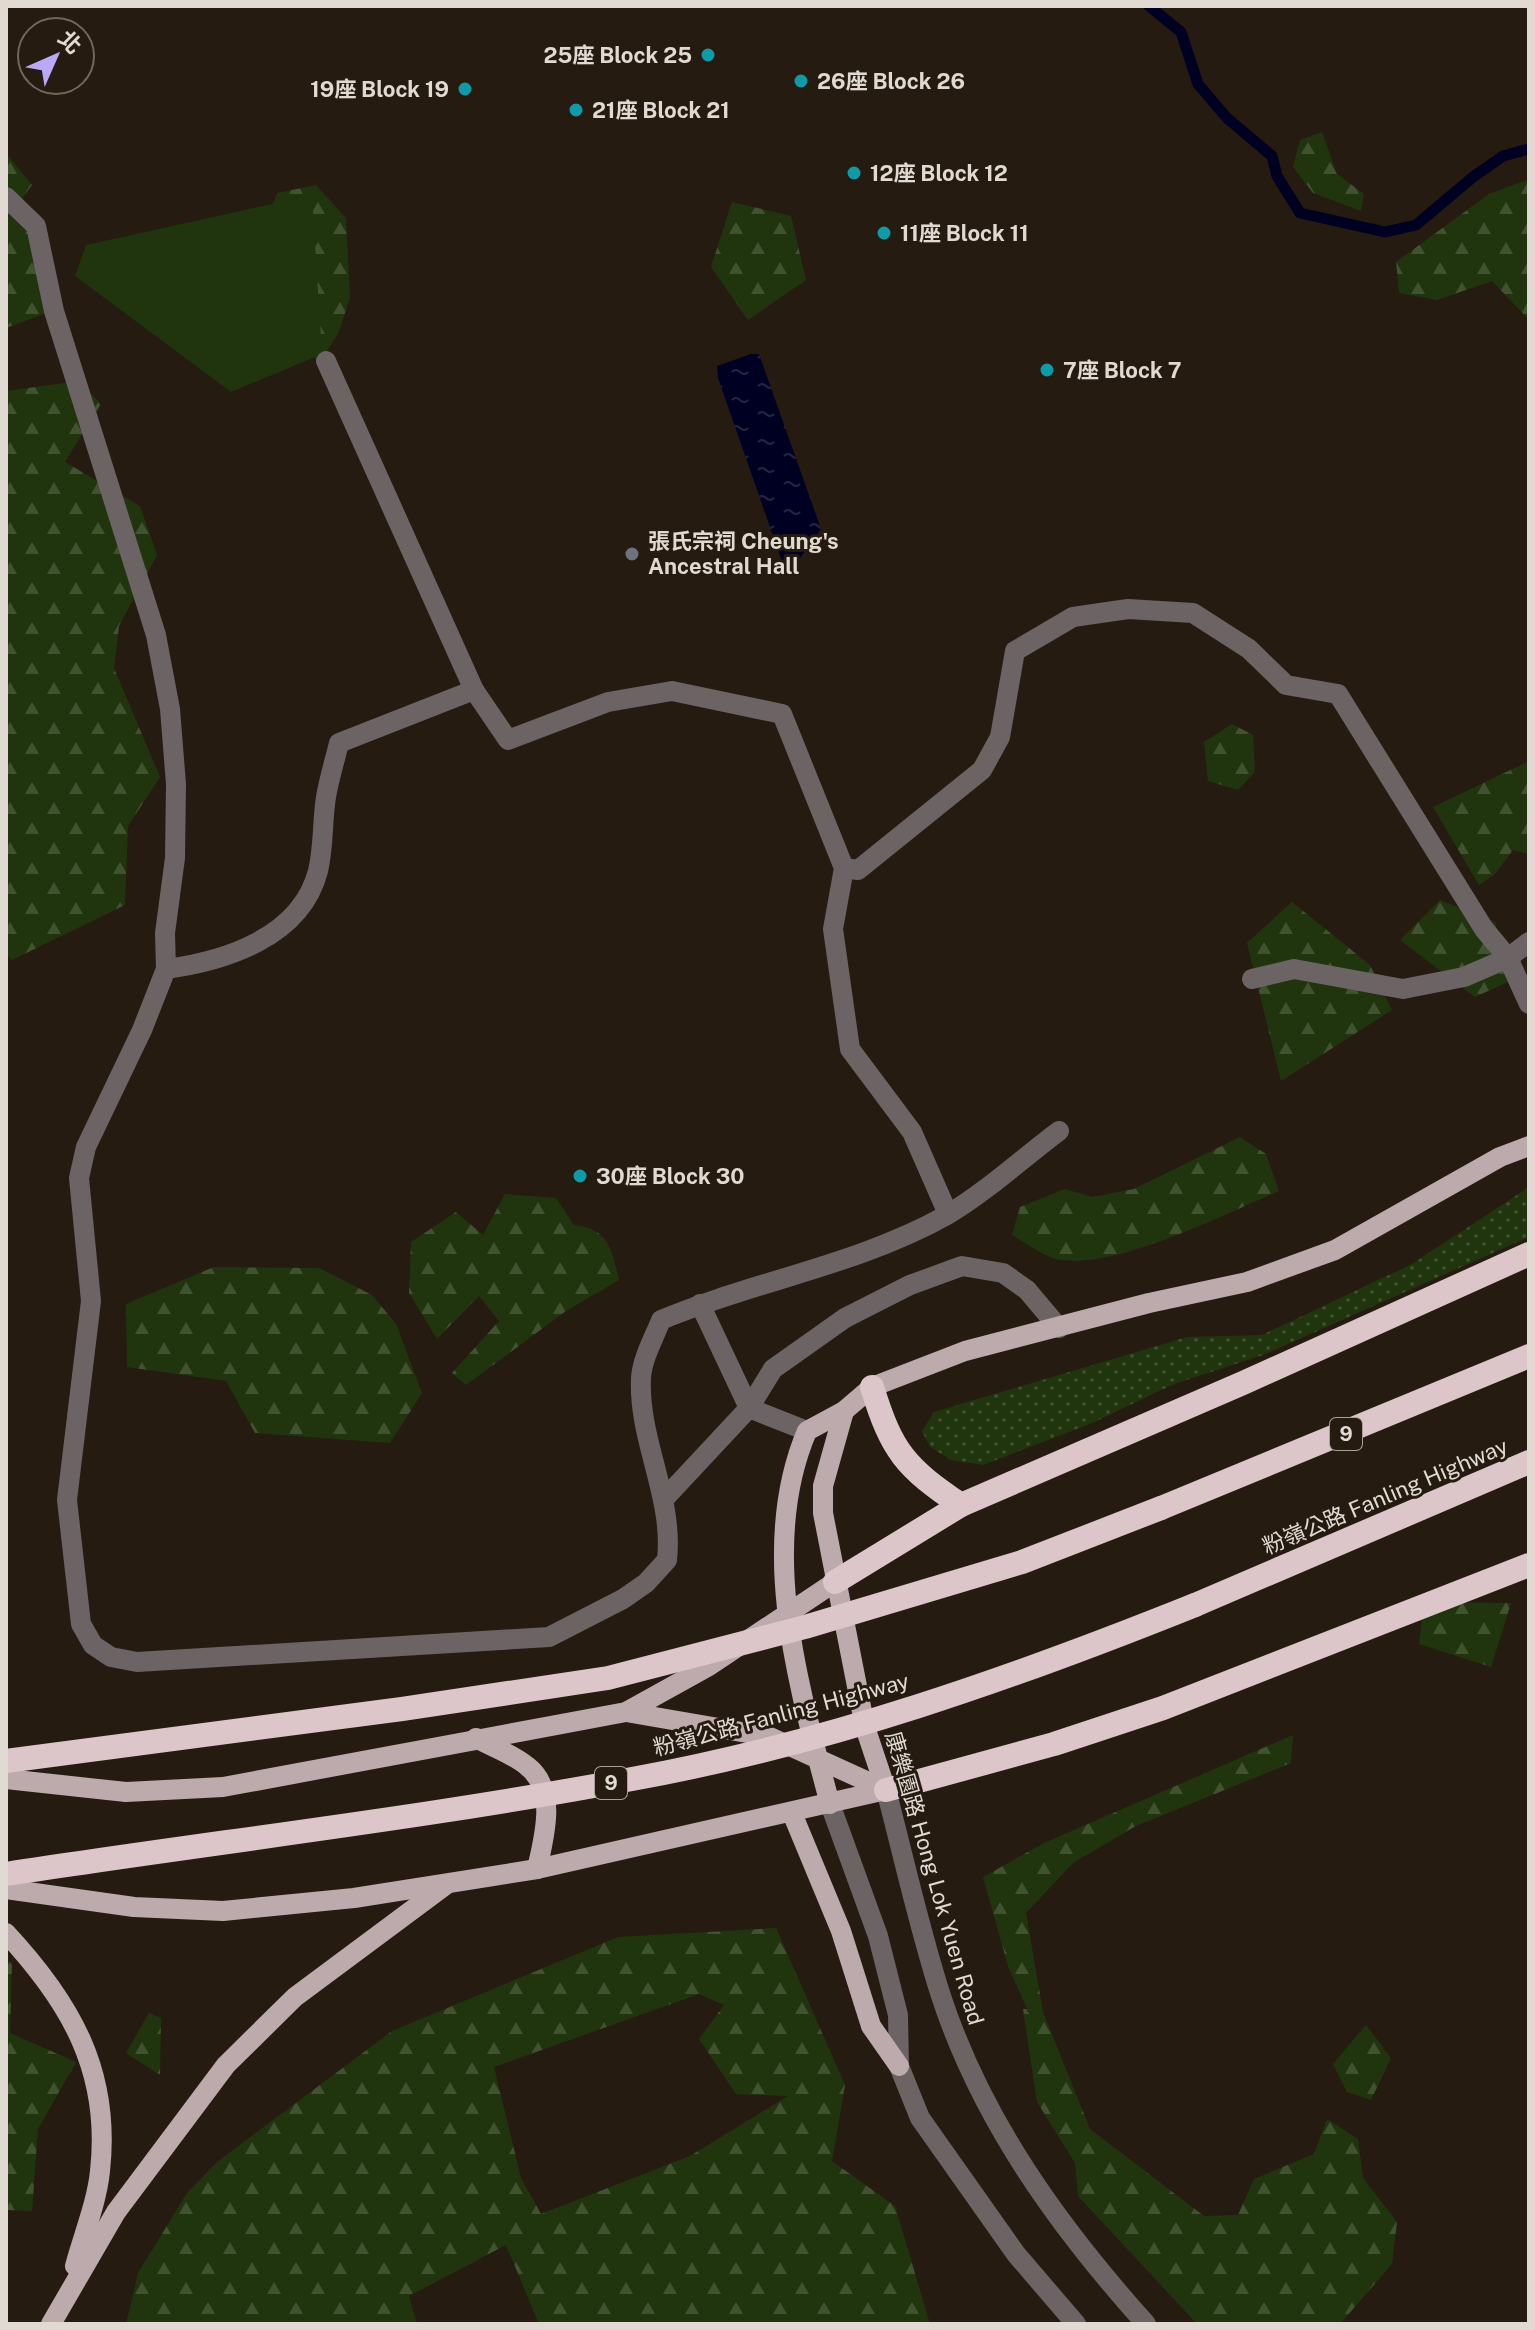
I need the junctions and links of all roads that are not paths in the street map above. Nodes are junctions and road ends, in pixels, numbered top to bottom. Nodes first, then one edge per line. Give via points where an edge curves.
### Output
1 (6, 197) edge
2 (326, 361) dead end
3 (474, 690) junction
4 (844, 868) junction
5 (1529, 942) edge
6 (1508, 958) junction
7 (166, 969) junction
8 (1252, 979) dead end
9 (1529, 1004) edge
10 (1059, 1131) dead end
11 (1529, 1146) edge
12 (948, 1214) junction
13 (1529, 1254) edge
14 (700, 1304) junction
15 (1059, 1328) junction
16 (1529, 1356) edge
17 (872, 1387) junction
18 (749, 1408) junction
19 (844, 1411) junction
20 (807, 1431) junction
21 (1529, 1462) edge
22 (665, 1498) junction
23 (961, 1505) junction
24 (1529, 1565) edge
25 (835, 1582) junction
26 (788, 1611) junction
27 (626, 1712) junction
28 (476, 1738) junction
29 (815, 1756) junction
30 (6, 1761) edge
31 (6, 1779) edge
32 (886, 1790) junction
33 (830, 1804) junction
34 (792, 1813) junction
35 (537, 1869) junction
36 (6, 1874) edge
37 (450, 1882) junction
38 (6, 1889) edge
39 (6, 1933) edge
40 (899, 2066) junction
41 (68, 2289) junction
42 (51, 2324) edge
43 (1076, 2324) edge
44 (1146, 2324) edge

1 - 7 street via 36,226 54,311 156,635 170,709 176,784
2 - 3 street
3 - 4 street via 508,740 608,702 672,691 782,714
3 - 7 street via 339,743 317,874 295,915 266,938 199,964
4 - 6 street via 858,870 982,770 1000,737 1015,651 1073,617 1128,609 1193,613 1249,649 1286,685 1338,694 1484,929
4 - 12 street via 833,929 850,1049 912,1132
5 - 6 street
6 - 8 street via 1464,977 1403,989 1294,969
6 - 9 street
7 - 22 street via 86,1147 79,1178 91,1301 67,1500 76,1598 81,1624 93,1645 111,1657 137,1662 549,1637 623,1599 667,1560
10 - 12 street
11 - 15 main road via 1500,1157 1335,1250 1247,1282
12 - 14 street via 877,1247
13 - 23 highway
14 - 18 street
14 - 22 street via 661,1320 641,1375 642,1413
15 - 17 main road via 965,1351
15 - 18 street via 1027,1290 1003,1273 962,1266 910,1285 803,1345 773,1369
16 - 30 highway, 9, bridge via 1022,1562 805,1627 608,1678
17 - 19 main road
17 - 23 highway via 887,1434 904,1459
18 - 20 street
18 - 22 street
19 - 20 main road
19 - 25 main road, 康樂園路 Hong Lok Yuen Road via 823,1486
20 - 26 main road via 790,1476 784,1532
21 - 36 highway, 粉嶺公路 Fanling Highway / 9, bridge via 1046,1665 851,1726 634,1779
23 - 25 highway
24 - 32 highway via 1163,1708
25 - 26 main road
25 - 32 main road, 康樂園路 Hong Lok Yuen Road via 865,1727
26 - 27 main road via 709,1666
26 - 29 main road
27 - 28 main road
27 - 29 main road via 770,1737
28 - 31 main road via 173,1792 86,1790
28 - 35 main road via 529,1767 545,1795 546,1824
29 - 32 main road
29 - 33 main road
32 - 33 main road
32 - 44 street, 康樂園路 Hong Lok Yuen Road via 941,1997 978,2086 1043,2198
33 - 34 main road
33 - 40 street via 878,1936 898,2015
34 - 35 main road
34 - 40 main road via 841,1931 871,2026
35 - 37 main road
37 - 38 main road via 223,1911 134,1907
37 - 41 main road via 295,1997 226,2065 116,2212
39 - 41 main road via 48,1979 76,2025 93,2075 101,2128 100,2173
40 - 43 street via 920,2118 946,2156 1016,2254
41 - 42 main road

